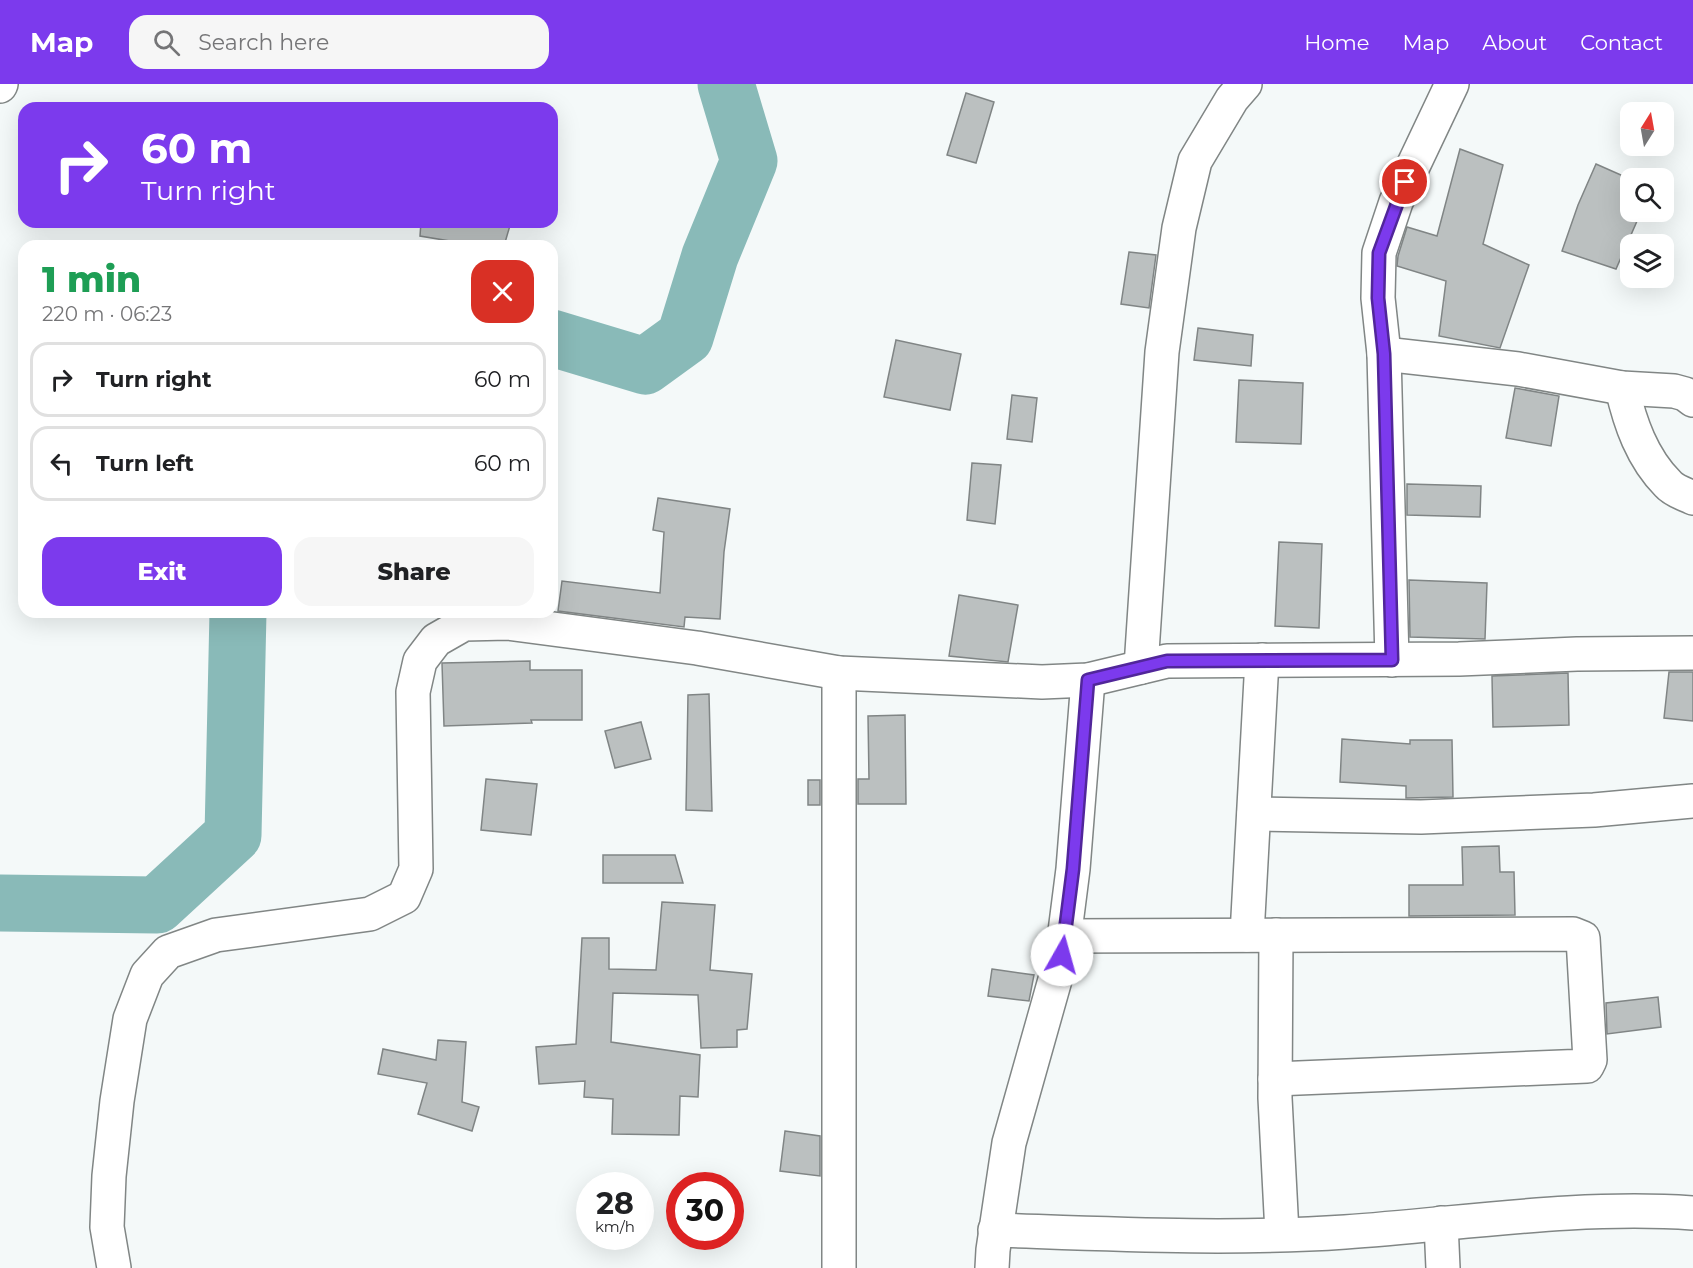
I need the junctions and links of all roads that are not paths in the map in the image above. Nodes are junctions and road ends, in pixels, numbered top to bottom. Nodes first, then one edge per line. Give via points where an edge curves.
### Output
1 (1245, 84) edge
2 (1452, 84) edge
3 (1384, 354) junction
4 (1622, 388) junction
5 (1693, 400) edge
6 (1693, 498) edge
7 (1693, 653) edge
8 (1262, 660) junction
9 (1392, 660) junction
10 (1141, 667) junction
11 (839, 673) junction
12 (1088, 680) junction
13 (1693, 801) edge
14 (1254, 814) junction
15 (1261, 935) junction
16 (1065, 936) junction
17 (1275, 1079) junction
18 (1693, 1213) edge
19 (1441, 1222) junction
20 (995, 1230) junction
21 (1282, 1233) junction
22 (114, 1268) edge
23 (839, 1268) edge
24 (993, 1268) edge
25 (1443, 1268) edge

1 - 10 street via 1195,161 1179,228 1162,352
2 - 3 street via 1396,202 1379,253 1378,298
3 - 4 street via 1518,369
3 - 9 street
4 - 5 street via 1674,391
4 - 6 street via 1630,421 1646,456 1670,486
7 - 9 street
8 - 9 street
8 - 10 street via 1167,661
8 - 14 street
10 - 12 street
11 - 12 street via 1042,682
11 - 22 street via 697,648 508,623 464,624 436,640 420,661 413,692 416,869 404,897 370,915 216,935 168,952 147,975 130,1019 117,1101 107,1227
11 - 23 street
12 - 16 street
13 - 14 street via 1433,817
14 - 15 street
15 - 16 street
15 - 17 street
15 - 17 street via 1578,935 1584,941 1590,1060 1583,1067
16 - 20 street via 1009,1143
17 - 21 street
18 - 19 street via 1560,1213
19 - 21 street via 1343,1232
19 - 25 street
20 - 21 street via 1163,1236
20 - 24 street

